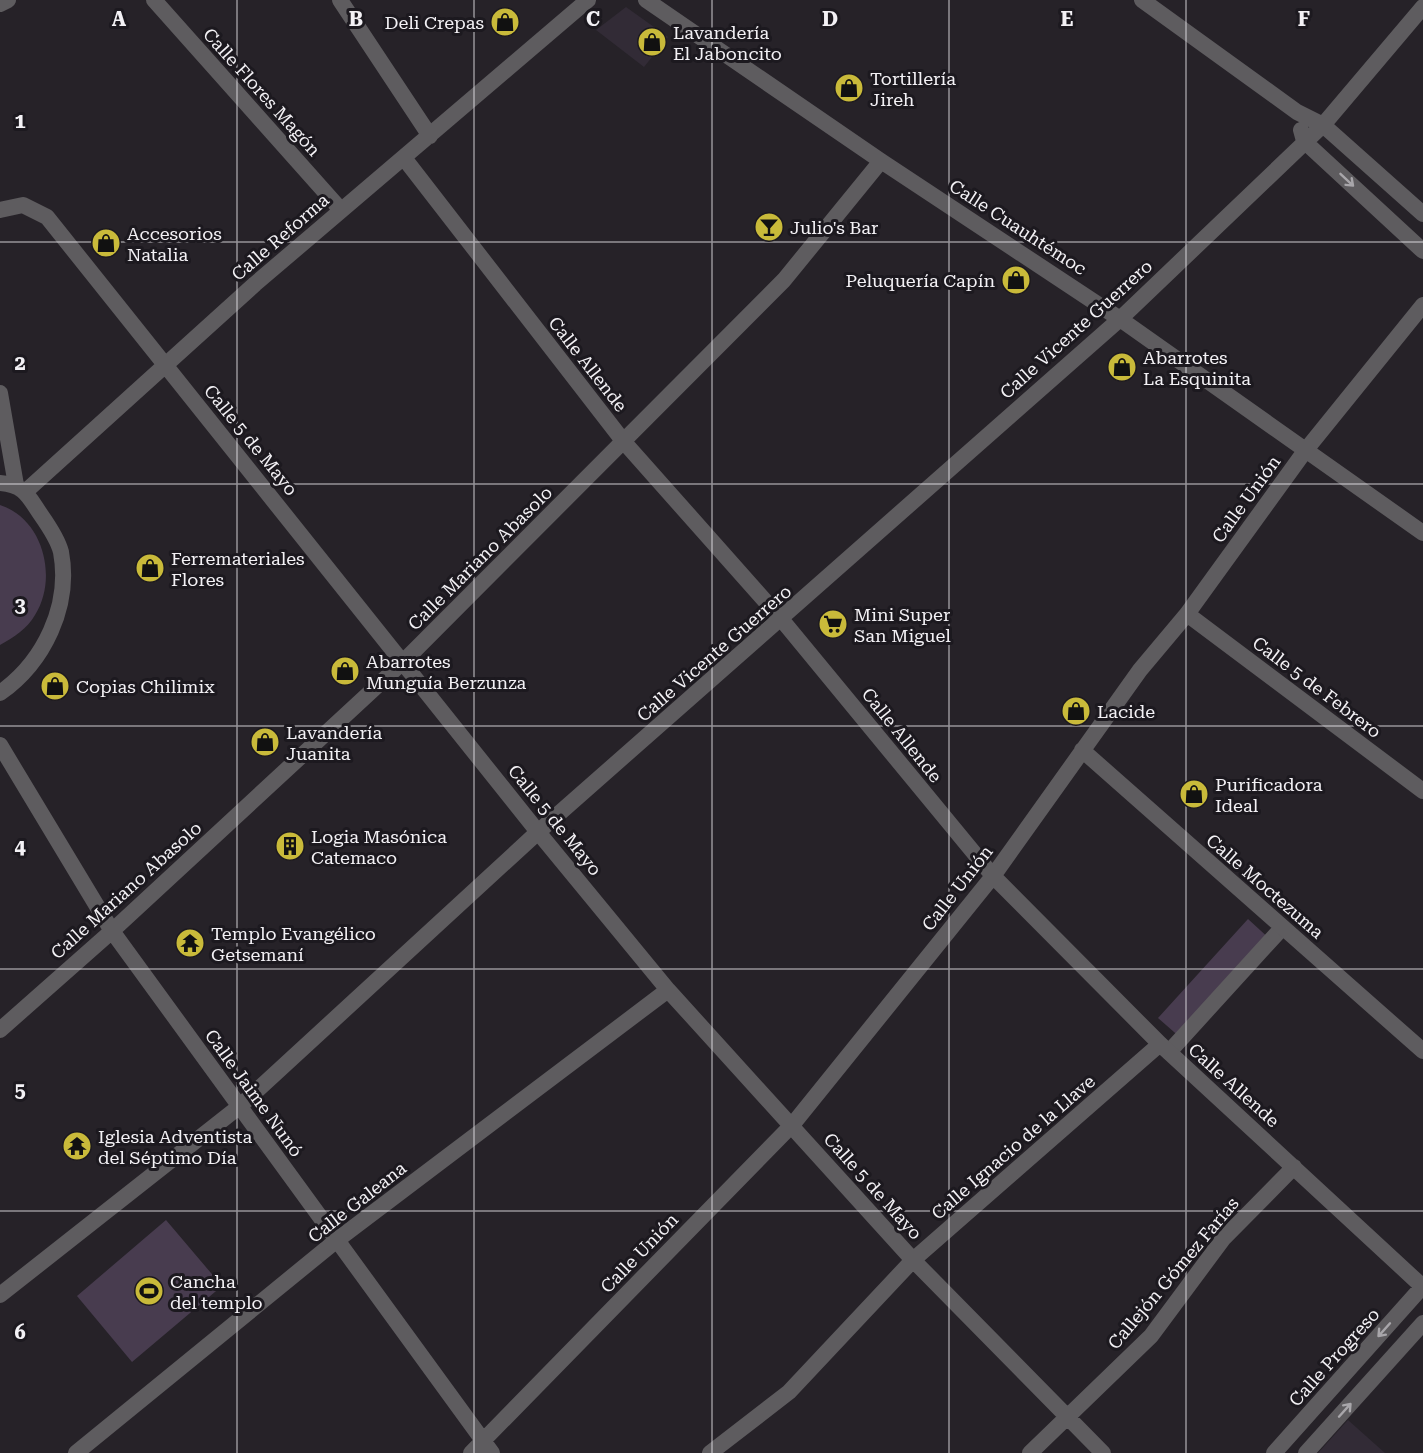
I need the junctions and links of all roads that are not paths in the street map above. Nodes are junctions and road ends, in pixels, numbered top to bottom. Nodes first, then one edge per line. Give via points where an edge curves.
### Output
1 (8, 0) edge
2 (154, 0) edge
3 (340, 0) edge
4 (588, 0) edge
5 (646, 0) edge
6 (1142, 0) edge
7 (0, 4) edge
8 (1423, 7) edge
9 (1297, 112) junction
10 (1323, 125) junction
11 (430, 136) junction
12 (1304, 141) junction
13 (404, 158) junction
14 (881, 161) junction
15 (0, 210) edge
16 (341, 210) junction
17 (1423, 214) edge
18 (1423, 251) edge
19 (1423, 305) edge
20 (1120, 319) junction
21 (165, 364) junction
22 (0, 393) edge
23 (624, 442) junction
24 (1305, 451) junction
25 (14, 486) edge
26 (1423, 533) edge
27 (1187, 614) junction
28 (782, 620) junction
29 (404, 662) junction
30 (0, 693) edge
31 (0, 745) edge
32 (1082, 750) junction
33 (1420, 783) edge
34 (538, 832) junction
35 (993, 876) junction
36 (1282, 928) junction
37 (112, 932) junction
38 (668, 990) junction
39 (0, 1030) edge
40 (1164, 1048) junction
41 (1423, 1051) edge
42 (240, 1106) junction
43 (793, 1124) junction
44 (1294, 1167) junction
45 (338, 1240) junction
46 (913, 1260) junction
47 (1423, 1287) edge
48 (0, 1295) edge
49 (1423, 1323) edge
50 (1067, 1419) junction
51 (482, 1449) edge
52 (76, 1453) edge
53 (710, 1453) edge
54 (1029, 1453) edge
55 (1103, 1453) edge
56 (1274, 1453) edge
57 (1306, 1453) edge

1 - 7 street
2 - 16 street, Calle Flores Magón
3 - 11 street
4 - 11 street, Calle Reforma
5 - 14 street, Calle Cuauhtémoc
6 - 9 street
8 - 10 street, Calle Vicente Guerrero
9 - 10 street
9 - 12 street
10 - 12 street, Calle Vicente Guerrero
10 - 17 street
11 - 13 street, Calle Reforma
12 -> 18 street
12 - 20 street, Calle Vicente Guerrero
13 - 16 street, Calle Reforma
13 - 23 street, Calle Allende
14 - 20 street, Calle Cuauhtémoc
14 - 23 street, Calle Mariano Abasolo via 784,279
15 - 21 street, Calle 5 de Mayo via 23,205 47,217
16 - 21 street, Calle Reforma
19 - 24 street, Calle Unión
20 - 24 street, Calle Cuauhtémoc
20 - 28 street, Calle Vicente Guerrero
21 - 25 street, Calle Reforma
21 - 29 street, Calle 5 de Mayo
22 - 25 street
23 - 28 street, Calle Allende
23 - 29 street, Calle Mariano Abasolo
24 - 26 street, Calle Cuauhtémoc
24 - 27 street, Calle Unión
25 - 30 street via 60,550 63,586 55,625 20,679
27 - 32 street, Calle Unión
27 - 33 street, Calle 5 de Febrero
28 - 34 street, Calle Vicente Guerrero
28 - 35 street, Calle Allende
29 - 34 street, Calle 5 de Mayo
29 - 37 street, Calle Mariano Abasolo
31 - 37 street, Calle Jaime Nunó
32 - 35 street, Calle Unión
32 - 36 street, Calle Moctezuma
34 - 38 street, Calle 5 de Mayo
34 - 42 street, Calle Vicente Guerrero
35 - 40 street, Calle Allende
35 - 43 street, Calle Unión
36 - 40 street, Calle Ignacio de la Llave
36 - 41 street, Calle Moctezuma
37 - 39 street, Calle Mariano Abasolo
37 - 42 street, Calle Jaime Nunó
38 - 43 street, Calle 5 de Mayo
38 - 45 street, Calle Galeana
40 - 44 street, Calle Allende
40 - 46 street, Calle Ignacio de la Llave
42 - 45 street, Calle Jaime Nunó
42 - 48 street, Calle Vicente Guerrero
43 - 46 street, Calle 5 de Mayo
43 - 51 street, Calle Unión
44 - 47 street, Calle Allende
44 - 50 street, Callejón Gómez Farías via 1222,1239 1151,1336
45 - 51 street, Calle Jaime Nunó
45 - 52 street, Calle Galeana
46 - 50 street, Calle 5 de Mayo
46 - 53 street, Calle Ignacio de la Llave via 789,1392
47 -> 56 street, Calle Progreso
57 -> 49 street
50 - 54 street, Callejón Gómez Farías
50 - 55 street, Calle 5 de Mayo

